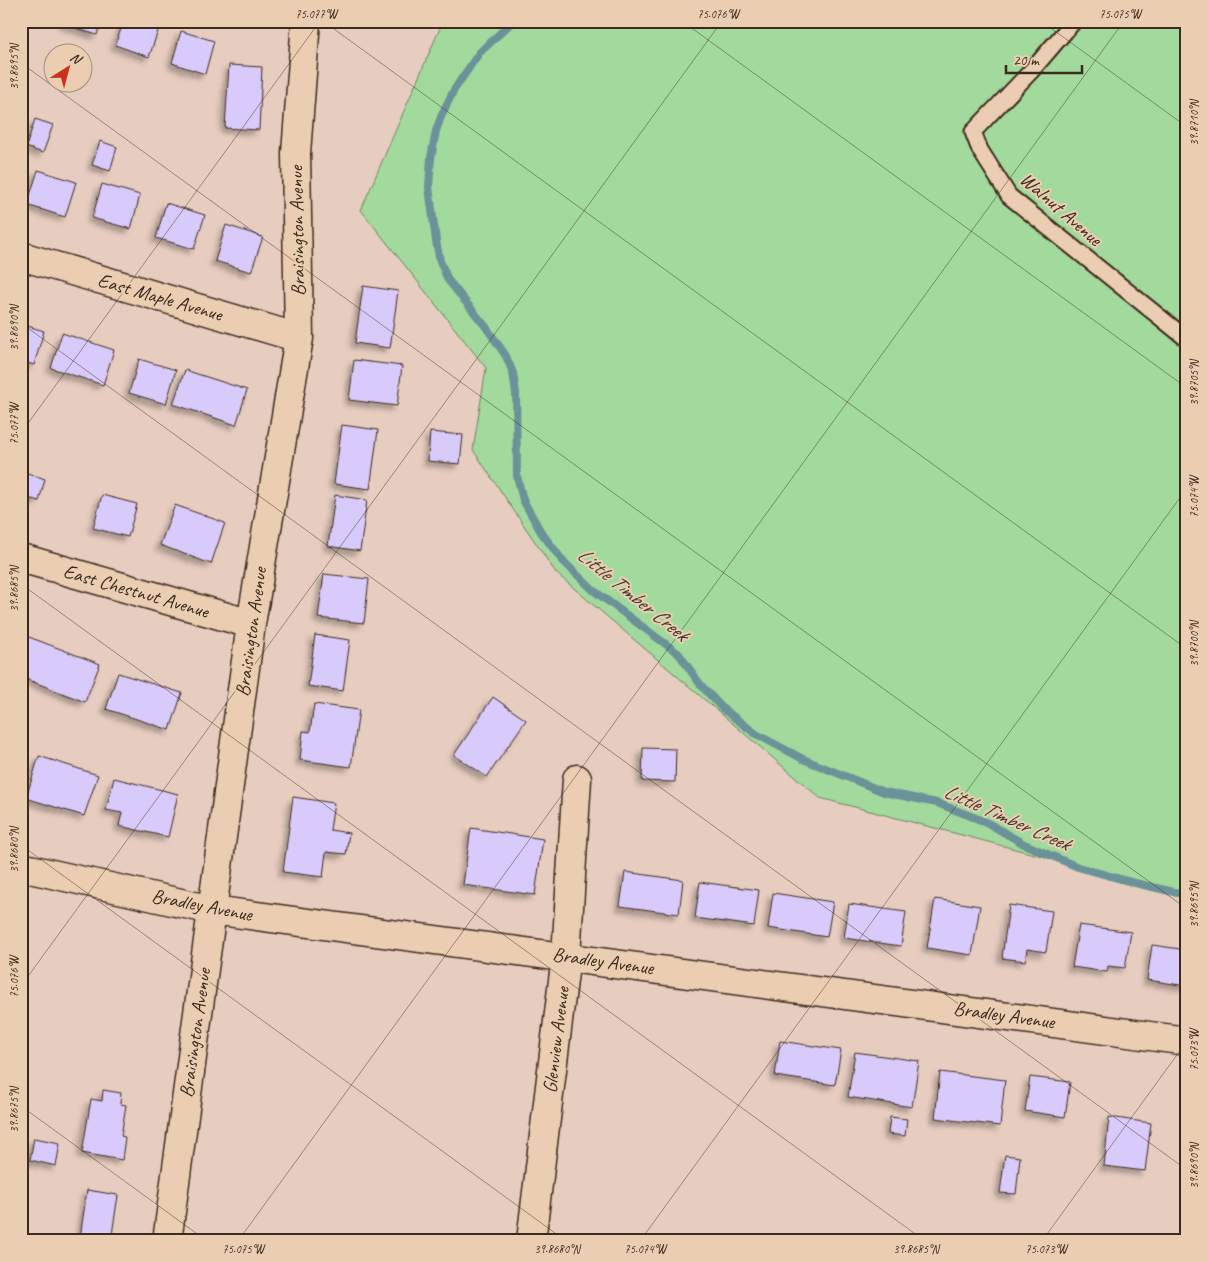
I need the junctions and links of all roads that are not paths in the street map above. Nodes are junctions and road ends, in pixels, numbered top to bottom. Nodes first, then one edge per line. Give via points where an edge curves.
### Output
1 (306, 21) edge
2 (1074, 21) edge
3 (21, 256) edge
4 (299, 338) junction
5 (1187, 339) edge
6 (21, 558) edge
7 (251, 624) junction
8 (577, 779) dead end
9 (21, 867) edge
10 (212, 910) junction
11 (566, 956) junction
12 (1187, 1041) edge
13 (167, 1241) edge
14 (531, 1241) edge

1 - 4 street, Braisington Avenue via 296,153
2 - 5 lane, Walnut Avenue via 973,132 980,150 1009,196
3 - 4 street, East Maple Avenue
4 - 7 street, Braisington Avenue
6 - 7 street, East Chestnut Avenue
7 - 10 street, Braisington Avenue
8 - 11 street, Glenview Avenue
9 - 10 street, Bradley Avenue
10 - 11 street, Bradley Avenue
10 - 13 street, Braisington Avenue
11 - 12 street, Bradley Avenue
11 - 14 street, Glenview Avenue

